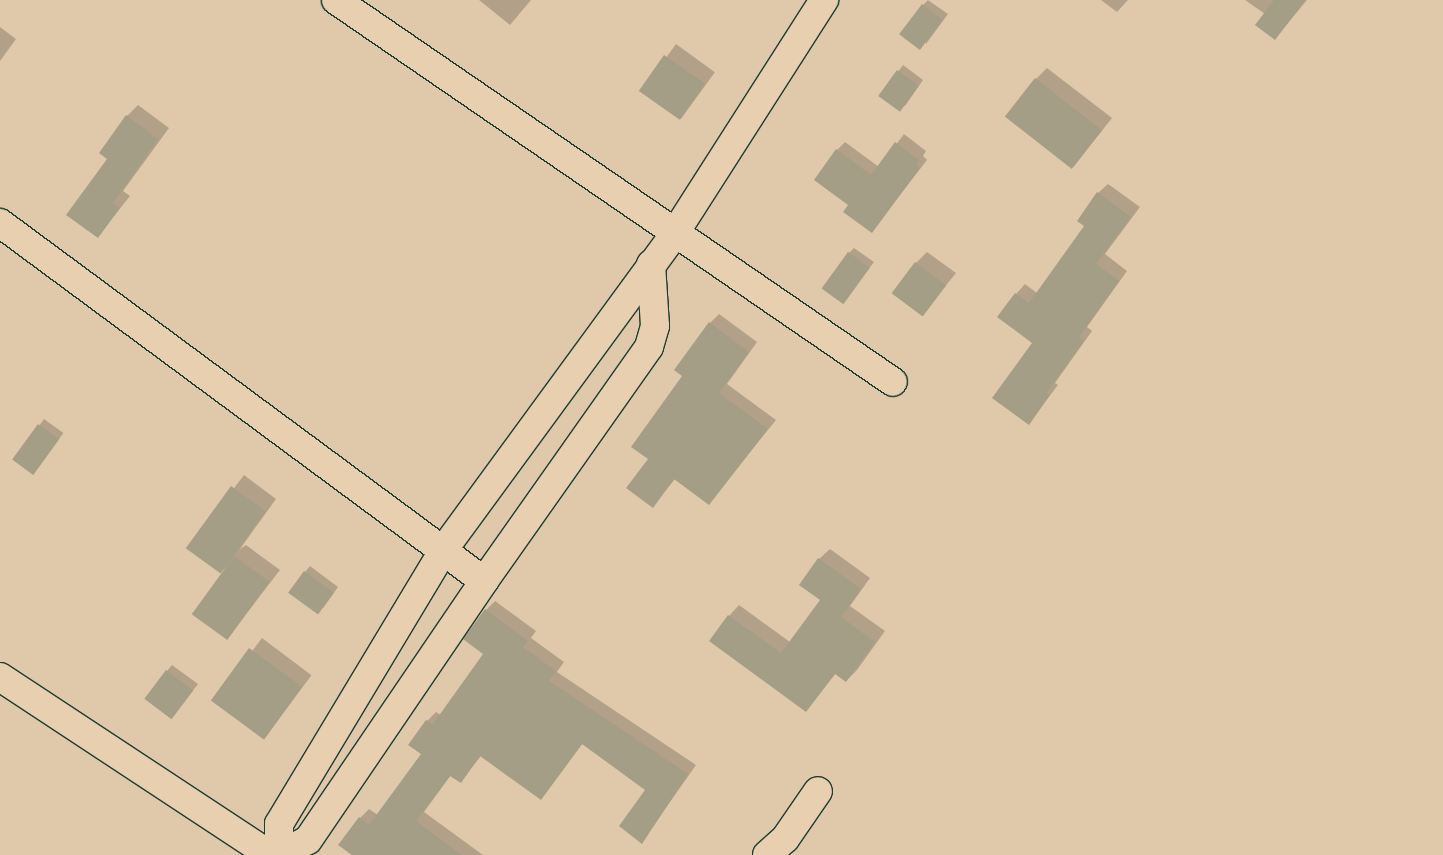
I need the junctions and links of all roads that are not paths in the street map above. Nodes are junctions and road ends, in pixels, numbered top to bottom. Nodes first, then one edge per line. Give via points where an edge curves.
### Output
1 (336, 0) edge
2 (824, 0) edge
3 (0, 223) edge
4 (675, 232) junction
5 (651, 264) junction
6 (893, 382) dead end
7 (444, 549) junction
8 (484, 581) junction
9 (0, 677) edge
10 (818, 791) dead end
11 (275, 853) edge
12 (767, 855) edge

1 - 4 street
2 - 4 street
3 - 7 street
4 - 5 street
4 - 6 street
5 - 7 street
5 - 8 street via 655,326 649,347
7 - 8 street
7 - 11 street via 279,824
8 - 11 street via 308,840
9 - 11 street
10 - 12 street via 785,839

